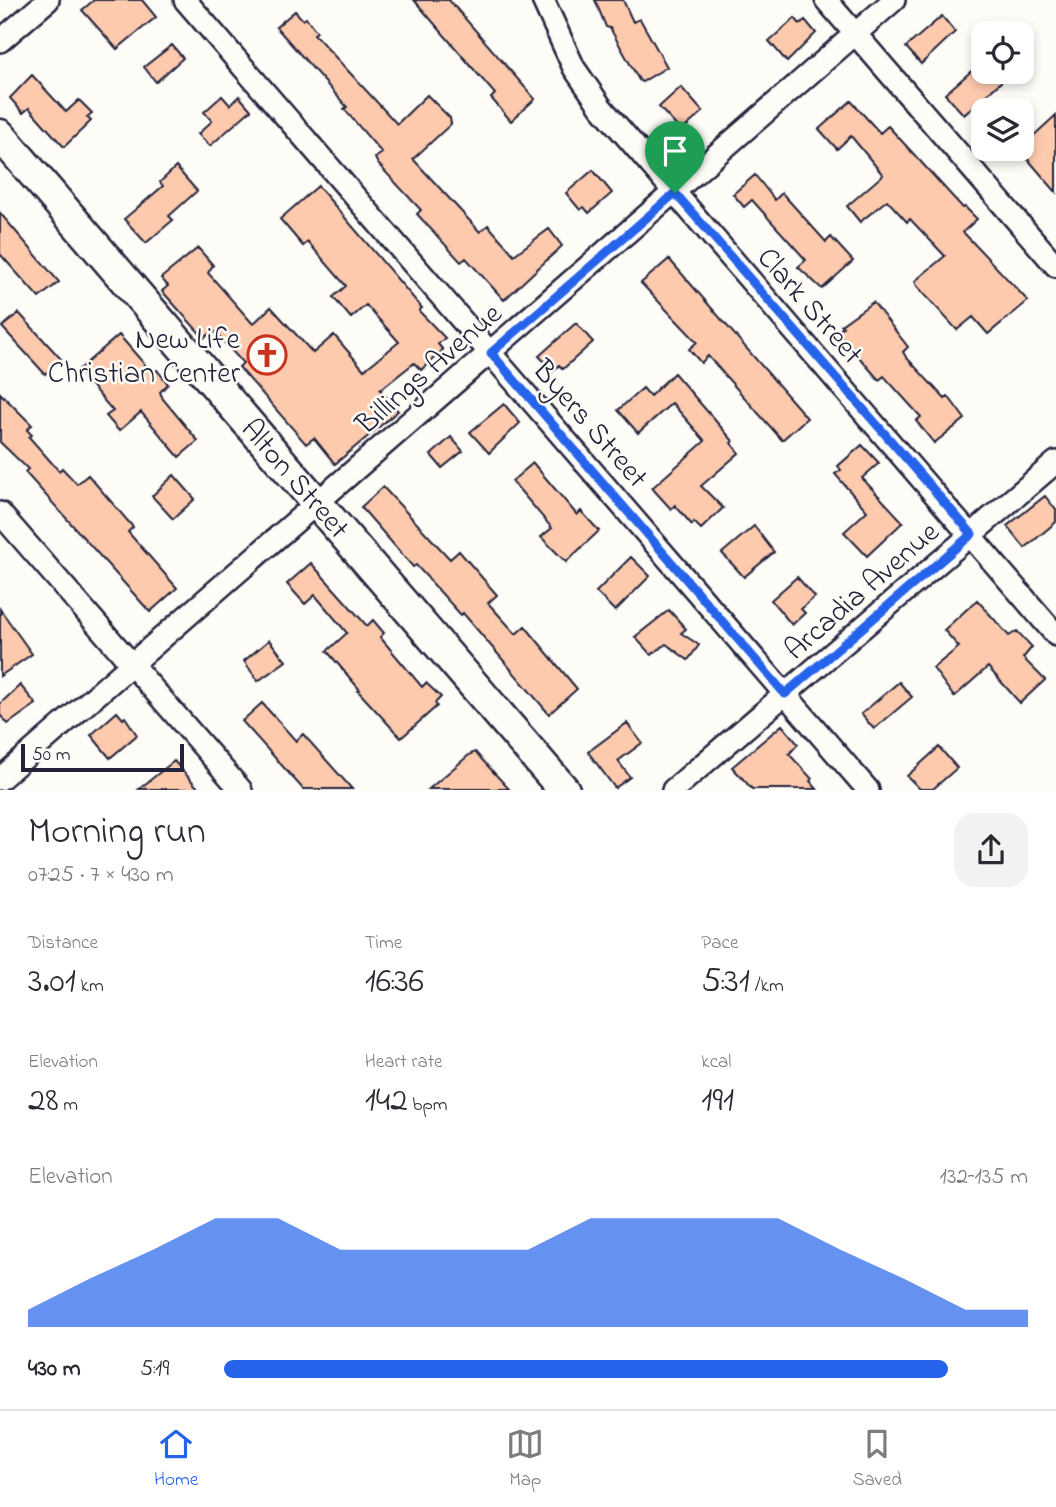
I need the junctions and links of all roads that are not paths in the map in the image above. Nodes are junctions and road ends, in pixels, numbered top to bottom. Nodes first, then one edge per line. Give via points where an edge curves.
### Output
1 (48, 0) edge
2 (185, 0) edge
3 (543, 0) edge
4 (826, 0) edge
5 (894, 0) edge
6 (859, 34) junction
7 (0, 41) edge
8 (0, 135) edge
9 (675, 193) junction
10 (1056, 266) edge
11 (491, 353) junction
12 (1056, 462) edge
13 (317, 503) junction
14 (0, 513) edge
15 (972, 534) junction
16 (1056, 635) edge
17 (132, 664) junction
18 (785, 694) junction
19 (0, 779) edge
20 (241, 789) edge
21 (564, 789) edge
22 (673, 789) edge
23 (868, 789) edge

1 - 7 street
2 - 11 street, Byers Street
3 - 9 street, Clark Street via 582,82
4 - 6 street
5 - 6 street, Billings Avenue
6 - 9 street, Billings Avenue
6 - 10 street
8 - 13 street, Alton Street
9 - 11 street, Billings Avenue
9 - 15 street, Clark Street
11 - 13 street, Billings Avenue
11 - 18 street, Byers Street
12 - 15 street, Arcadia Avenue
13 - 17 street, Billings Avenue
13 - 21 street, Alton Street
14 - 17 street
15 - 16 street, Clark Street
15 - 18 street, Arcadia Avenue
17 - 19 street, Billings Avenue
17 - 20 street
18 - 22 street, Arcadia Avenue
18 - 23 street, Byers Street

